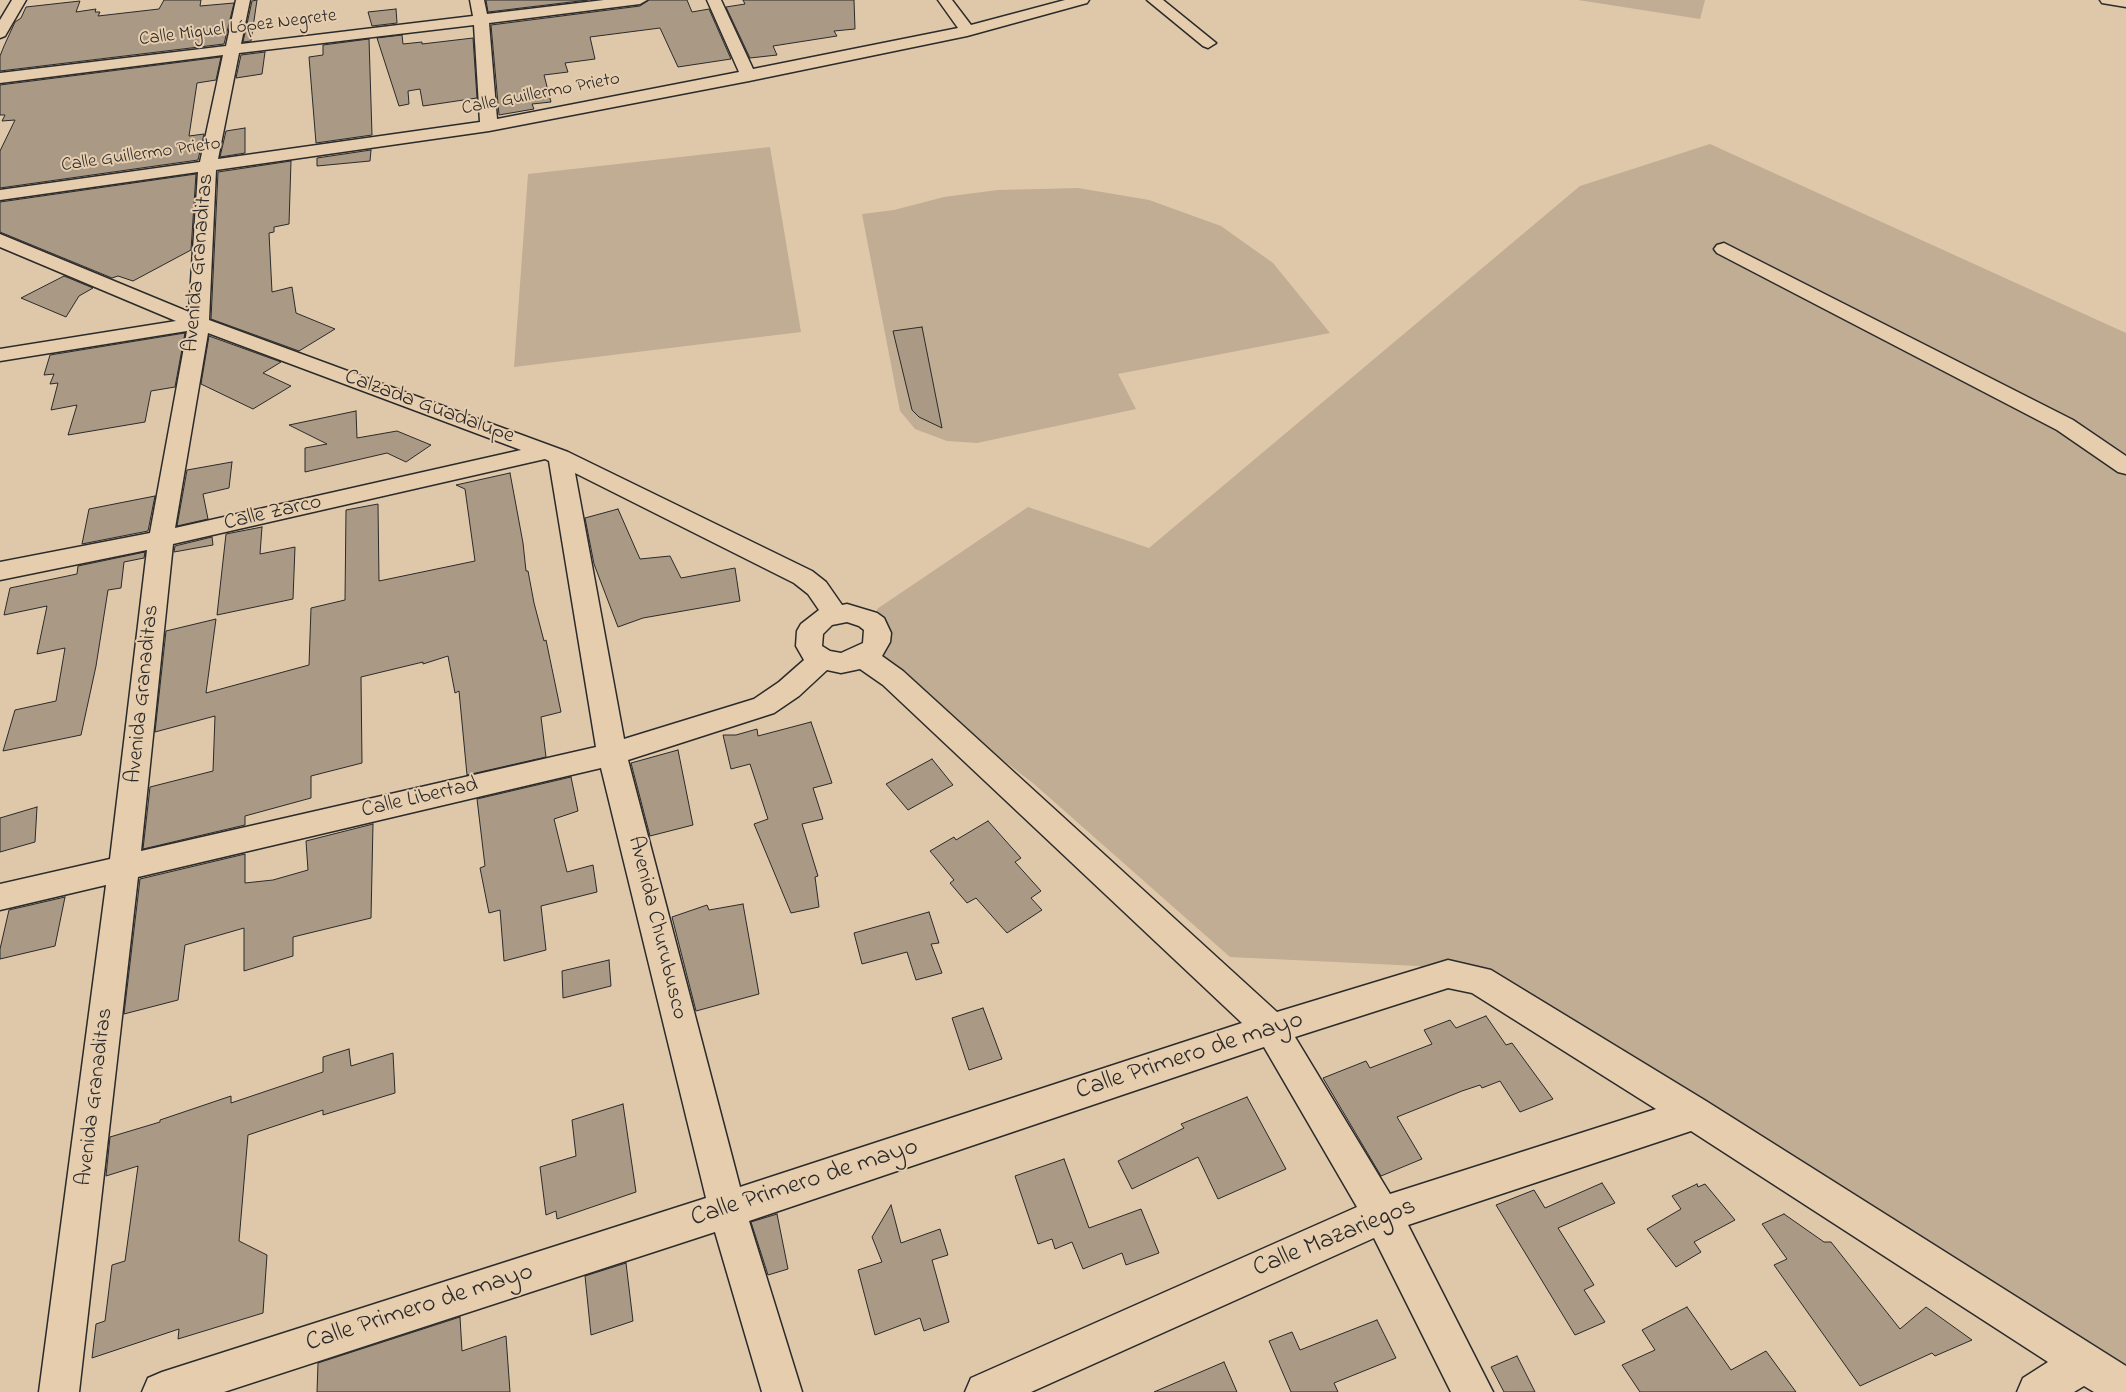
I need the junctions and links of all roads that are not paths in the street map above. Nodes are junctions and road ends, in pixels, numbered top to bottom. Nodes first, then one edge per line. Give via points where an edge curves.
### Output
1 (19, 0) edge
2 (243, 0) edge
3 (477, 0) edge
4 (640, 0) edge
5 (714, 0) edge
6 (945, 0) edge
7 (1082, 0) edge
8 (1154, 0) edge
9 (2107, 0) edge
10 (2126, 3) edge
11 (482, 20) junction
12 (967, 31) junction
13 (0, 33) edge
14 (1208, 44) dead end
15 (231, 51) junction
16 (749, 76) junction
17 (0, 78) edge
18 (489, 126) junction
19 (207, 168) junction
20 (0, 195) edge
21 (0, 240) edge
22 (1724, 249) dead end
23 (199, 323) junction
24 (0, 355) edge
25 (553, 454) junction
26 (2126, 467) edge
27 (161, 539) junction
28 (0, 571) edge
29 (835, 614) junction
30 (863, 656) junction
31 (822, 659) junction
32 (612, 754) junction
33 (124, 868) junction
34 (0, 897) edge
35 (1272, 1029) junction
36 (1694, 1113) junction
37 (727, 1210) junction
38 (1382, 1216) junction
39 (2084, 1363) junction
40 (2126, 1390) edge
41 (59, 1392) edge
42 (162, 1392) edge
43 (782, 1392) edge
44 (985, 1392) edge
45 (1473, 1392) edge
46 (2037, 1392) edge

1 - 13 street
2 - 15 street, Avenida Granaditas
3 - 11 street
4 - 11 street, Calle Miguel López Negrete
5 - 16 street
6 - 12 street
7 - 12 street, Calle Guillermo Prieto
8 - 14 street
9 - 10 street
11 - 15 street, Calle Miguel López Negrete
11 - 18 street
12 - 16 street, Calle Guillermo Prieto
15 - 17 street, Calle Miguel López Negrete
15 - 19 street, Avenida Granaditas
16 - 18 street, Calle Guillermo Prieto
18 - 19 street, Calle Guillermo Prieto
19 - 20 street, Calle Guillermo Prieto
19 - 23 street, Avenida Granaditas
21 - 23 street, Calzada Guadalupe
22 - 26 street via 2065,425
23 - 24 street
23 - 25 street, Calzada Guadalupe
23 - 27 street, Avenida Granaditas
25 - 27 street, Calle Zarco
25 - 29 street, Calzada Guadalupe via 803,577 817,588
25 - 32 street, Avenida Churubusco
27 - 28 street, Calle Zarco
27 - 33 street, Avenida Granaditas
29 - 30 street via 858,615 875,625 877,642
29 - 31 street via 810,630 809,646
30 - 31 street via 841,663
30 - 35 street via 893,678
31 - 32 street, Calle Libertad via 789,689 764,706
32 - 33 street, Calle Libertad
32 - 37 street, Avenida Churubusco
33 - 34 street, Calle Libertad
33 - 41 street, Avenida Granaditas
35 - 36 street, Calle Primero de mayo via 1448,974 1479,980
35 - 37 street, Calle Primero de mayo
35 - 38 street
36 - 38 street, Calle Mazariegos
36 - 39 street
37 - 42 street, Calle Primero de mayo
37 - 43 street, Avenida Churubusco
38 - 44 street, Calle Mazariegos
38 - 45 street
39 - 40 street
39 - 46 street

